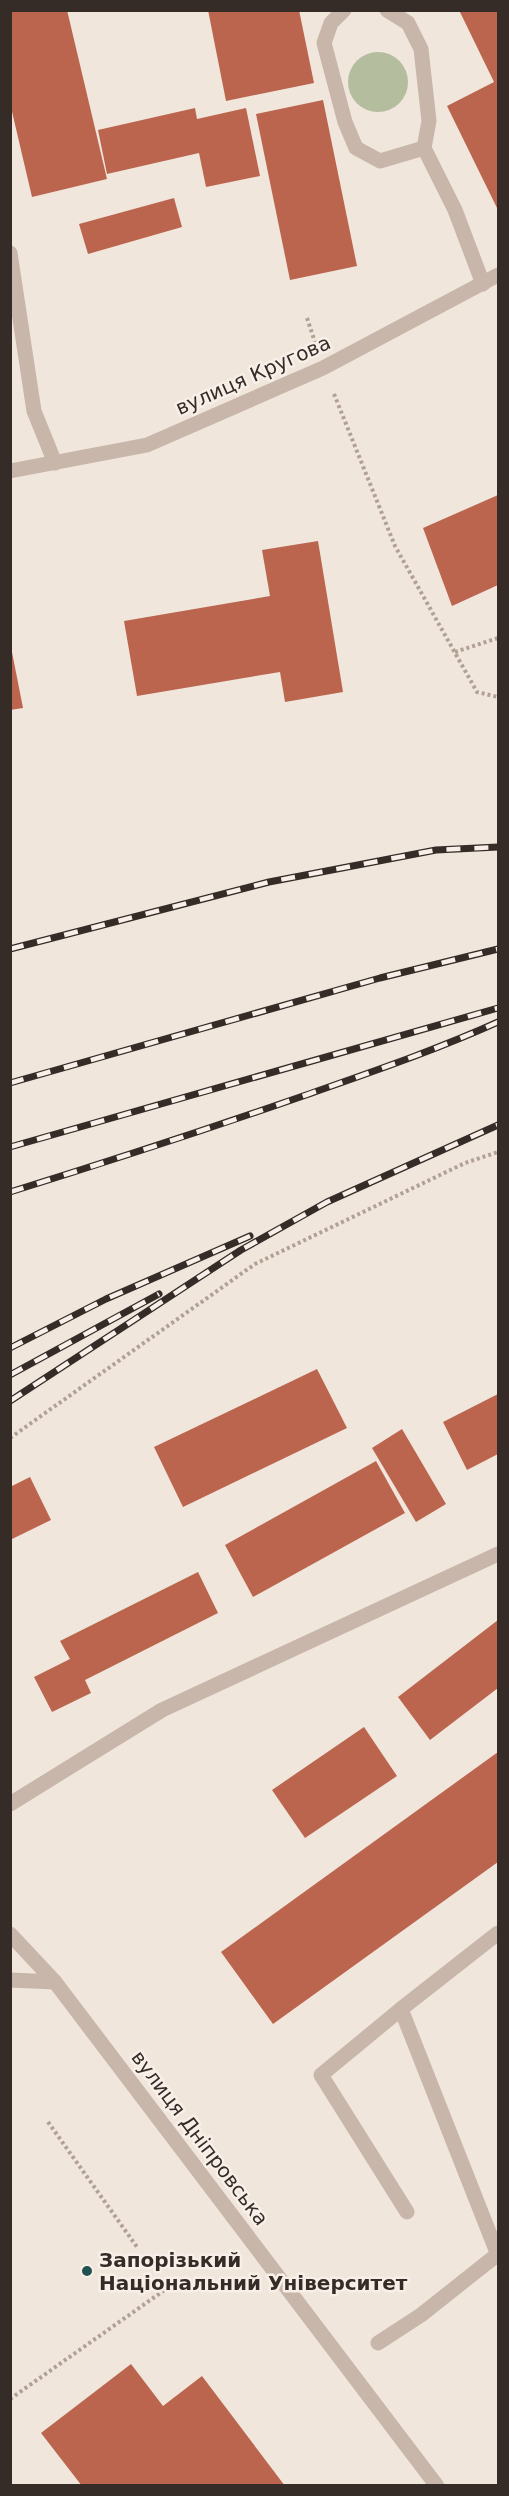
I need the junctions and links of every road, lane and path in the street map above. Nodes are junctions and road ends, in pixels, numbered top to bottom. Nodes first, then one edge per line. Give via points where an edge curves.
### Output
1 (344, 10) edge
2 (387, 10) edge
3 (424, 148) junction
4 (10, 253) edge
5 (498, 275) edge
6 (483, 284) junction
7 (307, 318) dead end
8 (323, 368) junction
9 (55, 463) junction
10 (10, 471) edge
11 (498, 638) edge
12 (455, 652) junction
13 (498, 697) edge
14 (498, 1152) edge
15 (10, 1438) edge
16 (498, 1554) edge
17 (10, 1804) edge
18 (498, 1933) edge
19 (10, 1934) edge
20 (10, 1980) edge
21 (55, 1982) junction
22 (400, 2009) junction
23 (48, 2121) dead end
24 (407, 2212) dead end
25 (137, 2247) dead end
26 (498, 2255) edge
27 (166, 2289) dead end
28 (378, 2343) dead end
29 (10, 2399) edge
30 (437, 2486) edge

1 - 3 street via 331,23 324,44 356,148 380,160
2 - 3 street via 408,23 421,49 429,122
3 - 6 street via 455,210
4 - 9 street via 34,411
5 - 6 street, вулиця Кругова
6 - 8 street, вулиця Кругова
7 - 8 path
8 - 9 street, вулиця Кругова via 147,445
8 - 12 path via 395,546
9 - 10 street, вулиця Кругова
11 - 12 path
12 - 13 path via 477,692
14 - 15 path via 465,1163 255,1264
16 - 17 street via 162,1710
18 - 22 street
19 - 21 street, вулиця Дніпровська
20 - 21 street
21 - 30 street, вулиця Дніпровська
22 - 24 street via 321,2075
22 - 26 street
23 - 25 path
26 - 28 street
27 - 29 path

